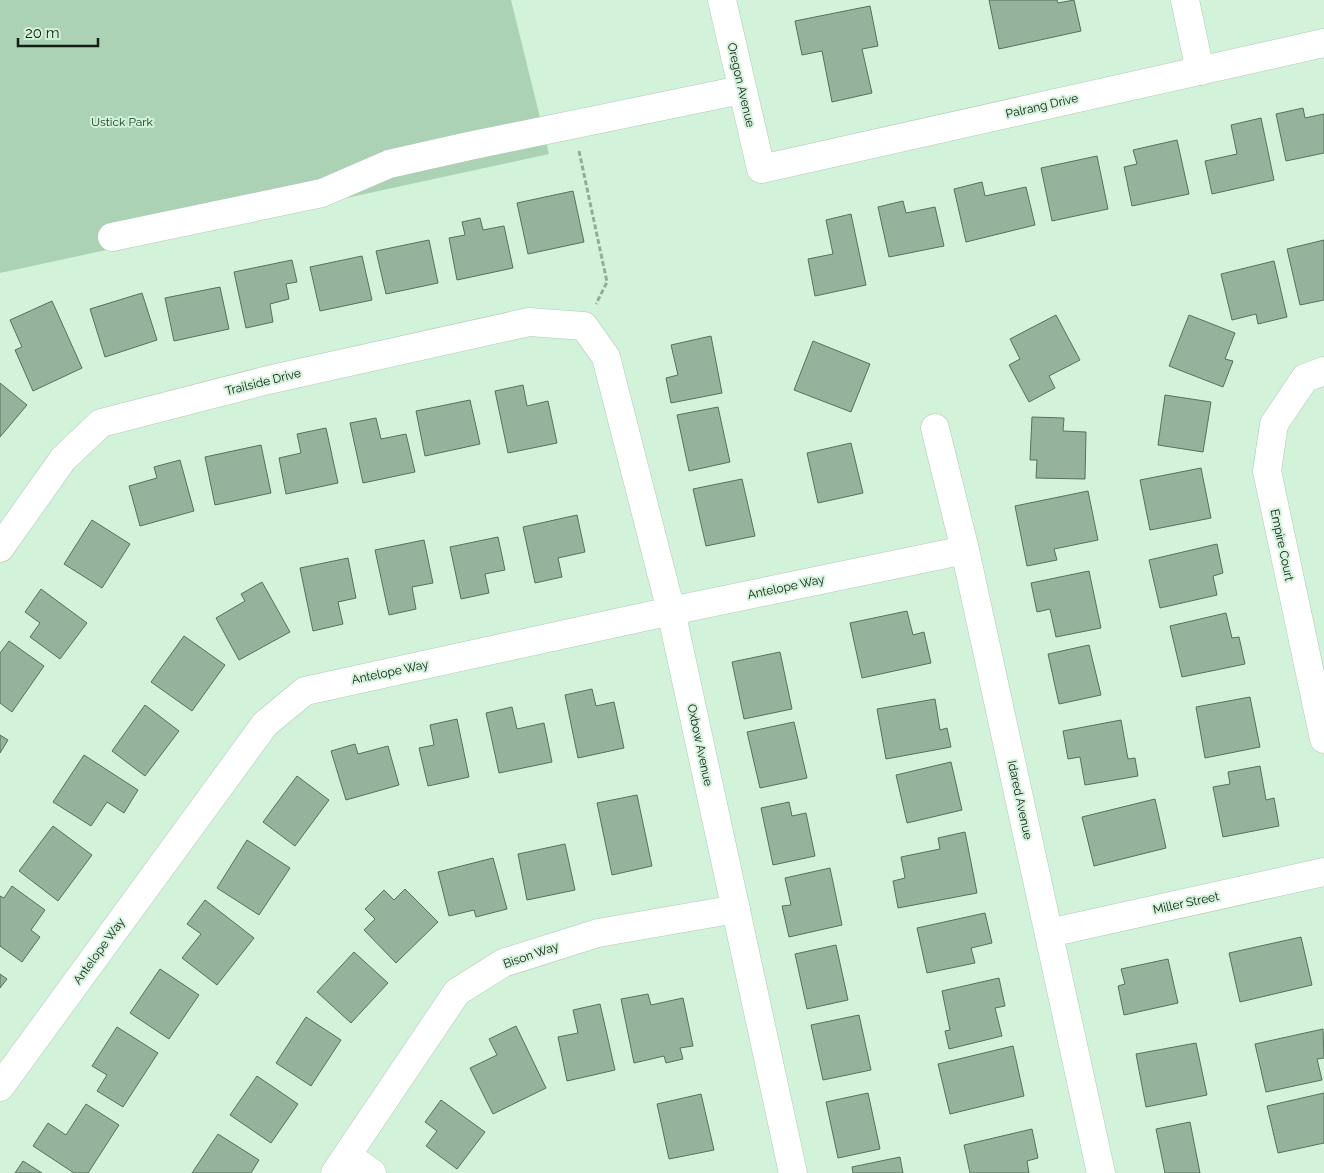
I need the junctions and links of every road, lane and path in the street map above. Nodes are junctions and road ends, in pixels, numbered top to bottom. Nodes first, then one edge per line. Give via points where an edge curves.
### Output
1 (722, 0) edge
2 (1185, 0) edge
3 (1324, 43) edge
4 (1200, 70) junction
5 (741, 90) junction
6 (574, 124) junction
7 (761, 169) joint
8 (112, 237) dead end
9 (584, 326) junction
10 (1324, 371) edge
11 (935, 428) dead end
12 (0, 548) edge
13 (965, 550) junction
14 (671, 611) junction
15 (1318, 682) edge
16 (1324, 739) edge
17 (1324, 872) edge
18 (736, 910) junction
19 (1049, 933) junction
20 (0, 1087) edge
21 (341, 1164) edge
22 (372, 1173) edge
23 (793, 1173) edge
24 (1101, 1173) edge

1 - 5 street, Oregon Avenue
2 - 4 street
3 - 4 street, Palrang Drive
4 - 7 street, Palrang Drive
5 - 6 street
5 - 7 street, Oregon Avenue
6 - 8 street via 389,164 322,193
6 - 9 path via 607,282
9 - 12 street, Trailside Drive via 530,322 268,380 101,423 63,459
9 - 14 street, Oxbow Avenue via 606,357
10 - 15 street, Empire Court via 1305,378 1274,424 1267,472
11 - 13 street, Idared Avenue
13 - 14 street, Antelope Way
13 - 19 street, Idared Avenue
14 - 18 street, Oxbow Avenue
14 - 20 street, Antelope Way via 305,691 265,724
15 - 16 street, Empire Court
17 - 19 street, Miller Street
18 - 21 street, Bison Way via 598,933 503,964 457,992
18 - 23 street, Oxbow Avenue
19 - 24 street, Idared Avenue
21 - 22 street

